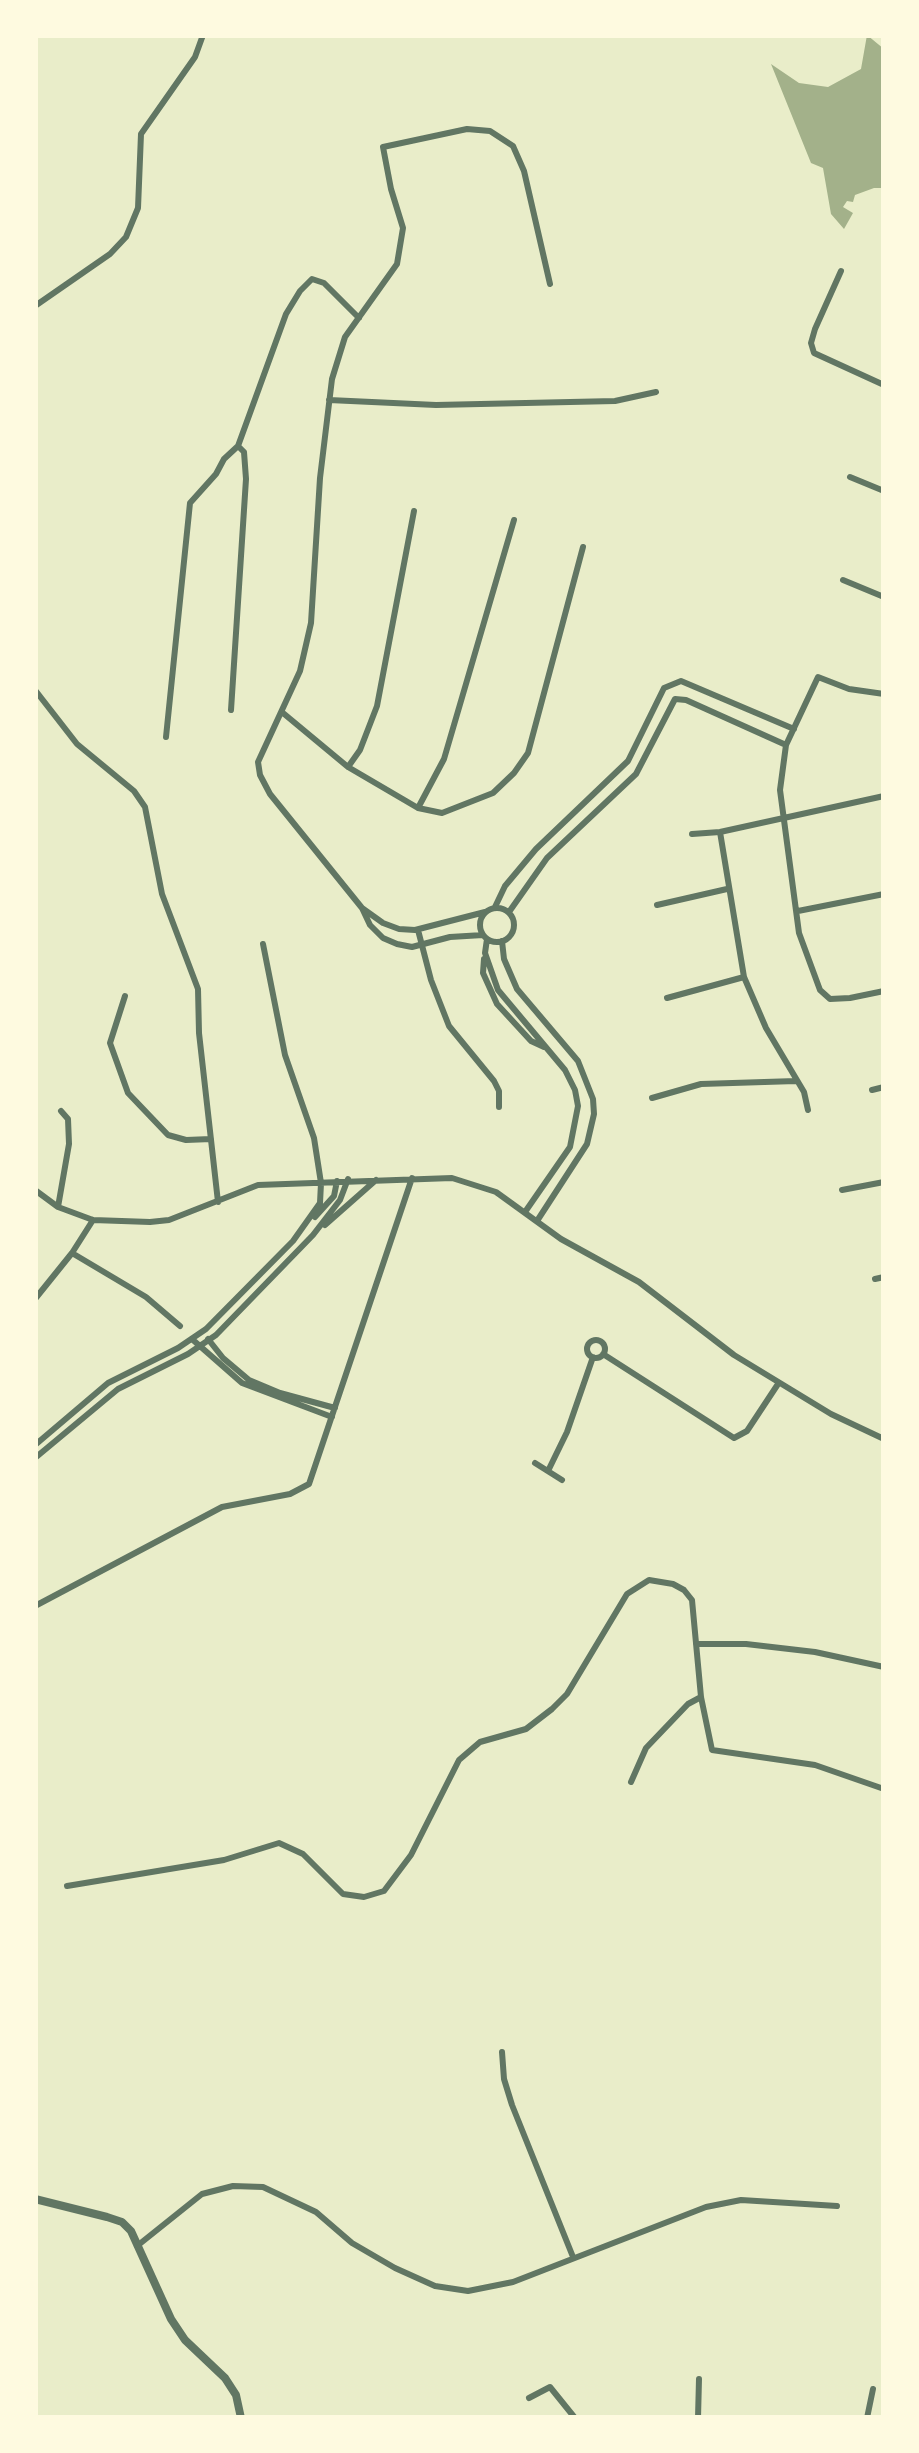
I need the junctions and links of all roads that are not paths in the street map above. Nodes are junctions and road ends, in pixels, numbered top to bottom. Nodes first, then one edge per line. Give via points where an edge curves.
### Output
1 (203, 35) edge
2 (840, 271) dead end
3 (550, 284) dead end
4 (35, 306) edge
5 (359, 318) junction
6 (884, 384) edge
7 (656, 392) dead end
8 (329, 400) junction
9 (238, 446) junction
10 (850, 477) dead end
11 (884, 492) edge
12 (414, 511) dead end
13 (514, 520) dead end
14 (583, 547) dead end
15 (843, 580) dead end
16 (884, 597) edge
17 (35, 690) edge
18 (884, 694) edge
19 (231, 710) dead end
20 (283, 713) junction
21 (794, 729) junction
22 (166, 737) dead end
23 (786, 745) junction
24 (348, 767) junction
25 (884, 796) edge
26 (418, 808) junction
27 (782, 817) junction
28 (720, 832) junction
29 (692, 834) dead end
30 (728, 889) junction
31 (884, 894) edge
32 (657, 905) dead end
33 (494, 907) junction
34 (362, 908) junction
35 (798, 911) junction
36 (485, 912) junction
37 (509, 912) junction
38 (418, 930) junction
39 (485, 937) junction
40 (502, 942) junction
41 (263, 944) dead end
42 (422, 945) junction
43 (744, 977) junction
44 (884, 990) edge
45 (125, 996) dead end
46 (668, 998) dead end
47 (796, 1081) junction
48 (884, 1087) edge
49 (872, 1090) dead end
50 (652, 1098) dead end
51 (499, 1107) dead end
52 (808, 1110) dead end
53 (61, 1111) dead end
54 (211, 1139) junction
55 (378, 1178) junction
56 (412, 1178) junction
57 (348, 1180) junction
58 (337, 1181) junction
59 (321, 1182) junction
60 (884, 1182) edge
61 (35, 1190) edge
62 (842, 1190) dead end
63 (218, 1202) junction
64 (58, 1207) junction
65 (524, 1212) junction
66 (94, 1220) junction
67 (537, 1221) junction
68 (304, 1228) junction
69 (313, 1235) junction
70 (72, 1253) junction
71 (884, 1276) edge
72 (874, 1279) dead end
73 (35, 1298) edge
74 (180, 1326) dead end
75 (202, 1333) junction
76 (193, 1340) junction
77 (210, 1340) junction
78 (200, 1348) junction
79 (603, 1354) junction
80 (593, 1357) junction
81 (778, 1384) junction
82 (335, 1408) junction
83 (332, 1417) junction
84 (884, 1439) edge
85 (35, 1445) edge
86 (35, 1458) edge
87 (536, 1464) dead end
88 (548, 1471) junction
89 (562, 1480) dead end
90 (35, 1606) edge
91 (696, 1644) junction
92 (884, 1667) edge
93 (701, 1697) junction
94 (631, 1782) dead end
95 (884, 1788) edge
96 (67, 1886) dead end
97 (502, 2052) dead end
98 (35, 2199) edge
99 (837, 2206) dead end
100 (138, 2246) junction
101 (572, 2257) junction
102 (699, 2379) dead end
103 (874, 2389) dead end
104 (529, 2398) dead end
105 (241, 2418) edge
106 (575, 2418) edge
107 (698, 2418) edge
108 (867, 2418) edge

1 - 4 street via 141,134 138,208 126,237
2 - 6 street via 815,328 814,353
3 - 5 street via 514,146 490,131 467,128 383,147 403,228 397,264
5 - 8 street via 345,337
5 - 9 street via 324,283 312,280 300,290
7 - 8 street via 614,401 496,404
8 - 20 street via 311,623
9 - 19 street via 246,479
9 - 22 street via 190,504
10 - 11 street
12 - 24 street via 377,706
13 - 26 street via 444,759
14 - 26 street via 528,753 493,793 442,813
15 - 16 street
17 - 54 street via 77,744 145,806 162,894 198,989
18 - 21 street via 818,677
20 - 24 street
20 - 34 street via 262,751 260,775
21 - 23 street
21 - 33 street via 681,680 664,688 628,761 536,849
23 - 27 street
23 - 37 street via 675,699 636,774 547,858
24 - 26 street
25 - 27 street
27 - 28 street
27 - 35 street
28 - 29 street
28 - 30 street
30 - 32 street
30 - 43 street
31 - 35 street
33 - 36 street
33 - 37 street
34 - 38 street via 398,929
34 - 42 street via 383,938
35 - 44 street via 820,990 830,999
36 - 38 street
36 - 39 street
37 - 40 street via 514,931
38 - 42 street
39 - 40 street
39 - 42 street
39 - 65 street via 498,990 575,1090 570,1148
40 - 67 street via 517,989 578,1061 594,1114 587,1144
41 - 59 street
42 - 51 street via 449,1026 494,1081
43 - 46 street
43 - 47 street
45 - 54 street via 110,1043 128,1092 168,1134
47 - 50 street via 701,1084
47 - 52 street
48 - 49 street
53 - 64 street via 69,1128
54 - 63 street
55 - 56 street
55 - 57 street
55 - 69 street
56 - 65 street via 452,1178 482,1187
56 - 82 street
57 - 58 street
57 - 69 street
58 - 59 street
58 - 68 street via 329,1203
59 - 63 street via 258,1185
59 - 68 street via 320,1203
60 - 62 street
61 - 64 street
63 - 66 street via 169,1220
64 - 66 street
65 - 67 street
66 - 70 street
67 - 81 street via 639,1282
68 - 75 street
69 - 77 street
70 - 73 street
70 - 74 street
71 - 72 street
75 - 76 street
75 - 77 street
76 - 78 street
76 - 85 street via 108,1383
77 - 78 street
77 - 82 street via 249,1380
78 - 83 street via 242,1384
78 - 86 street via 118,1389
79 - 80 street
79 - 80 street via 604,1344 595,1340 588,1348
79 - 81 street via 734,1438 747,1430
80 - 88 street
81 - 84 street
82 - 83 street
83 - 90 street via 309,1484 222,1507
87 - 88 street
88 - 89 street
91 - 92 street via 814,1652
91 - 93 street
91 - 96 street via 692,1600 684,1590 657,1580 638,1585 552,1709 526,1728 480,1742 459,1760 411,1855 384,1891 343,1894 304,1854 278,1842 224,1860
93 - 94 street via 646,1748
93 - 95 street via 712,1750 815,1766
97 - 101 street via 512,2106
98 - 100 street via 122,2222
99 - 101 street via 741,2200 706,2206
100 - 101 street via 202,2194 263,2186 435,2286 468,2291 512,2282
100 - 105 street via 171,2319 225,2378
102 - 107 street
103 - 108 street
104 - 106 street via 550,2387

